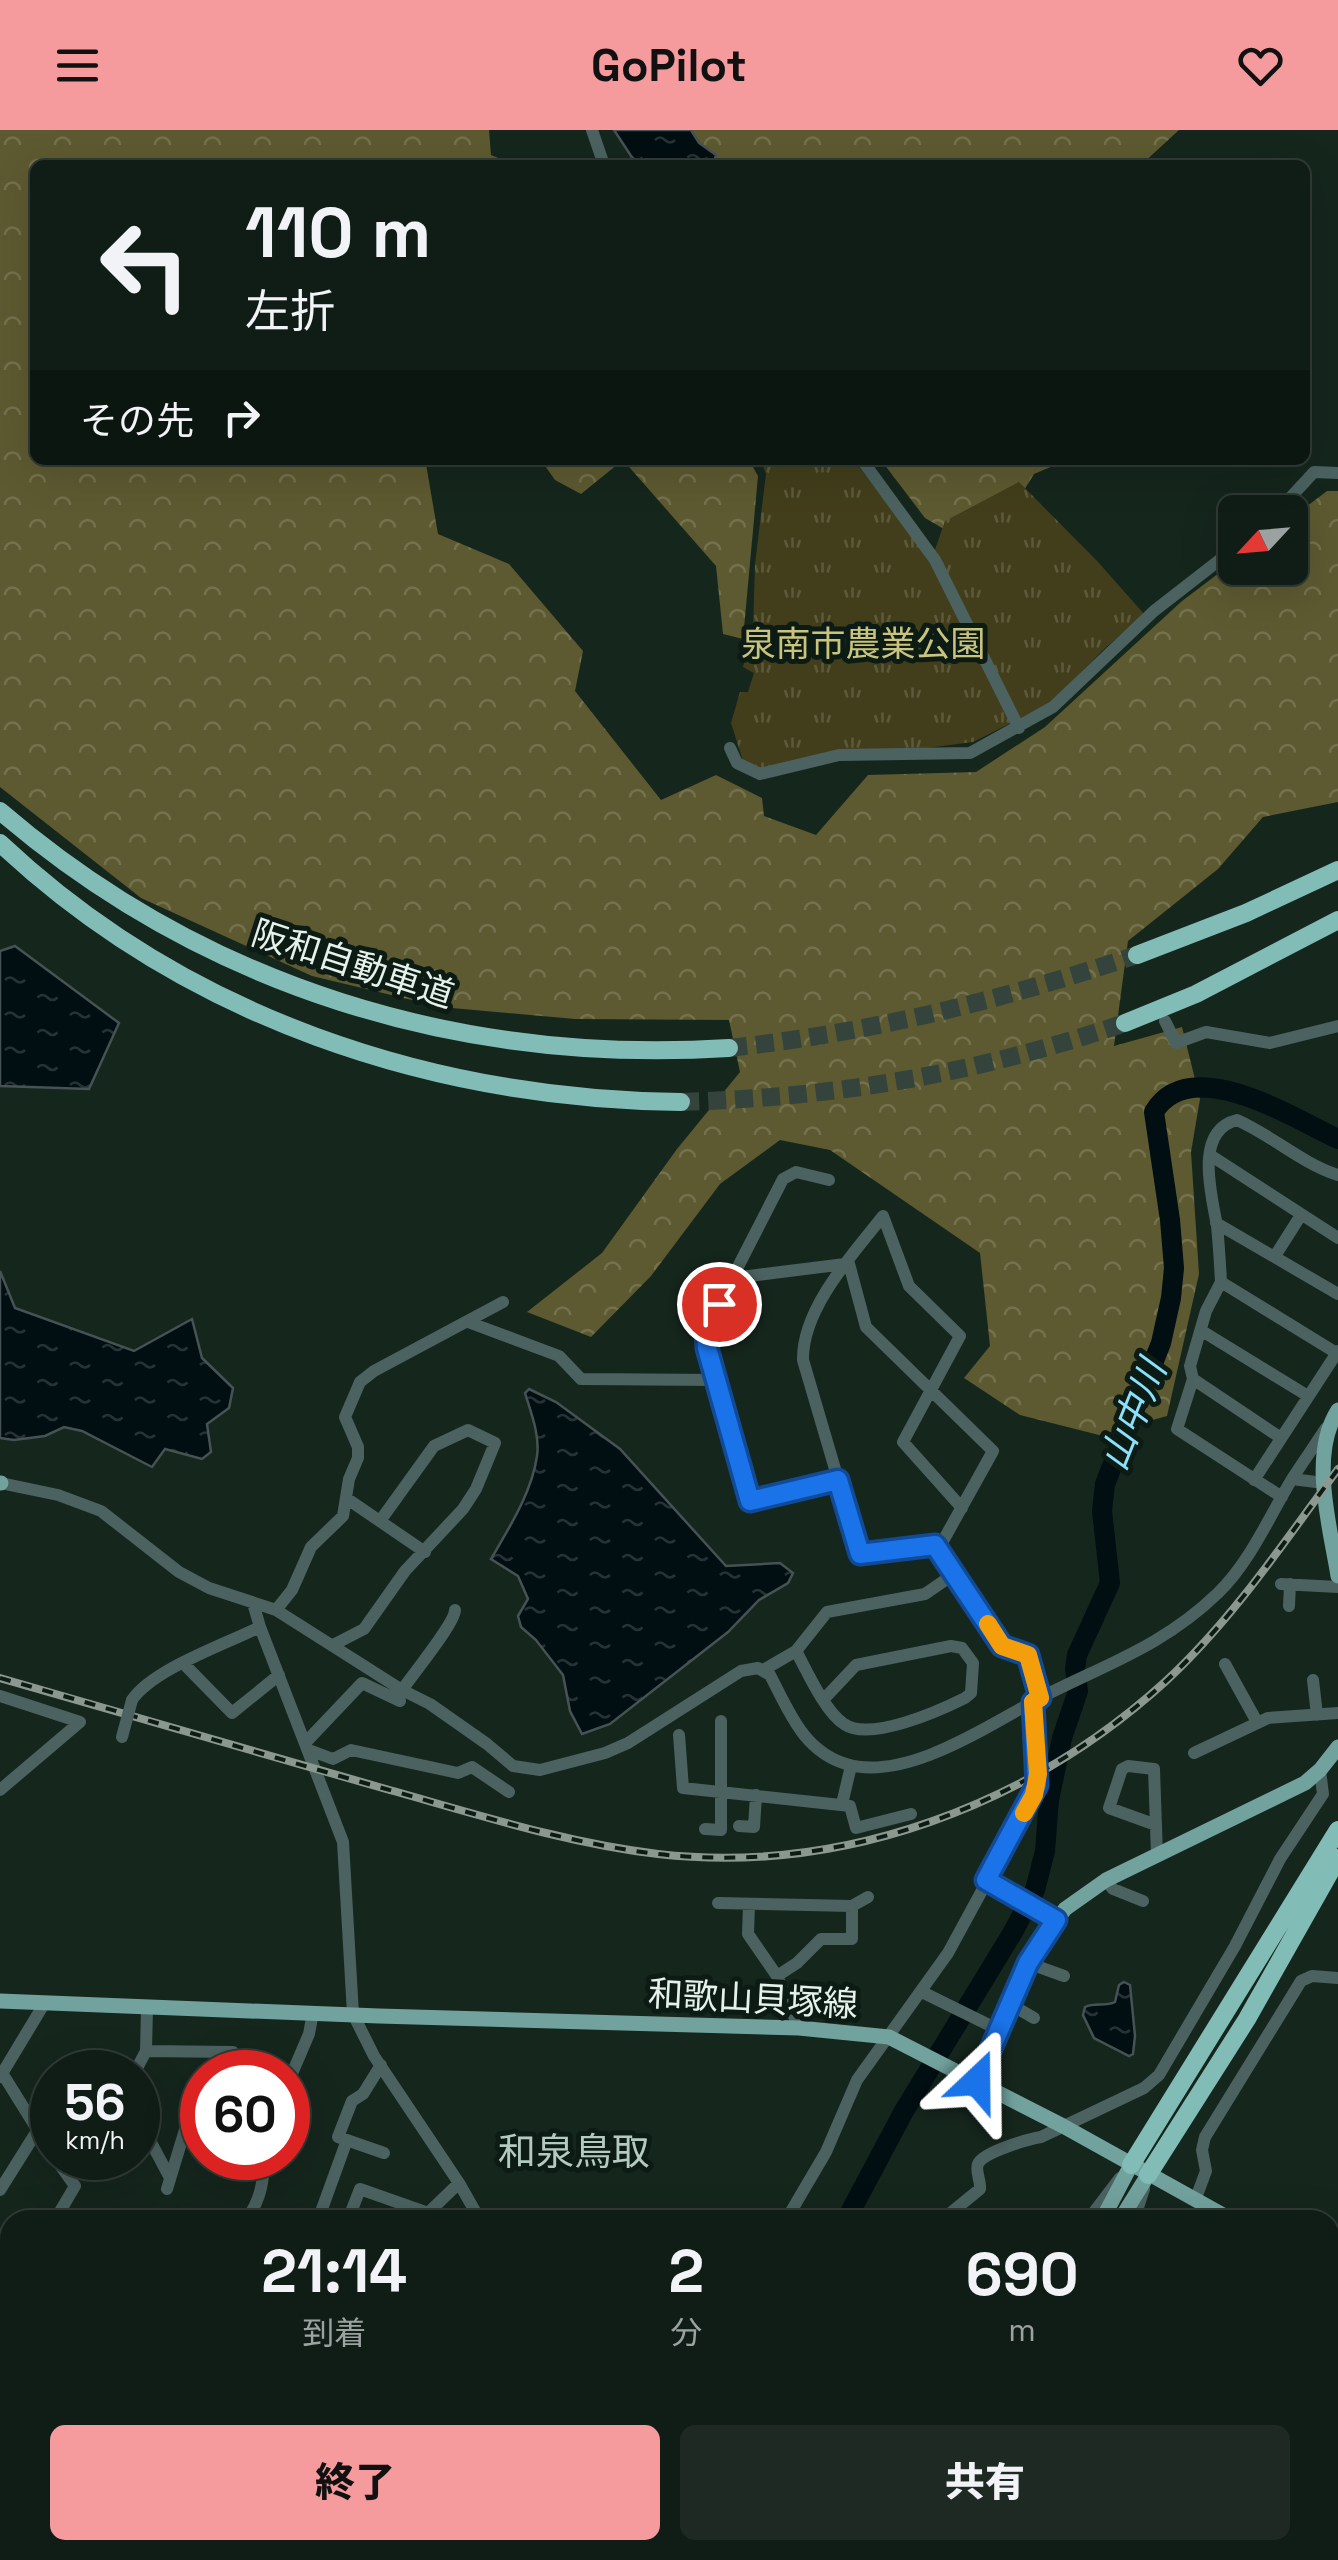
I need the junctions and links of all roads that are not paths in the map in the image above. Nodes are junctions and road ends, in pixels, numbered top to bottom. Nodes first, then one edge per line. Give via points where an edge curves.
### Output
1 (592, 130) edge
2 (602, 160) edge
3 (866, 465) edge
4 (1338, 473) edge
5 (1293, 495) edge
6 (1218, 561) edge
7 (1019, 728) junction
8 (730, 748) dead end
9 (0, 811) edge
10 (0, 843) edge
11 (1338, 870) edge
12 (1338, 920) edge
13 (1137, 955) tunnel mouth
14 (1165, 1021) dead end
15 (1125, 1023) tunnel mouth
16 (1338, 1026) edge
17 (728, 1048) tunnel mouth
18 (680, 1102) tunnel mouth
19 (1210, 1154) junction
20 (1338, 1175) edge
21 (830, 1180) dead end
22 (1301, 1215) junction
23 (1216, 1224) junction
24 (1338, 1238) edge
25 (1276, 1256) junction
26 (847, 1262) junction
27 (733, 1278) junction
28 (1221, 1282) junction
29 (1338, 1294) edge
30 (504, 1302) dead end
31 (468, 1322) junction
32 (1202, 1331) junction
33 (1338, 1352) edge
34 (1193, 1379) junction
35 (716, 1380) junction
36 (932, 1388) junction
37 (1308, 1396) junction
38 (1338, 1410) edge
39 (1328, 1426) junction
40 (1281, 1438) junction
41 (1292, 1479) junction
42 (838, 1480) junction
43 (1254, 1480) junction
44 (0, 1483) edge
45 (1324, 1483) junction
46 (1282, 1497) junction
47 (346, 1498) junction
48 (962, 1508) junction
49 (380, 1521) junction
50 (938, 1550) junction
51 (425, 1552) junction
52 (1337, 1567) edge
53 (954, 1574) junction
54 (1338, 1587) edge
55 (254, 1603) junction
56 (1289, 1606) dead end
57 (276, 1610) junction
58 (455, 1610) dead end
59 (260, 1627) junction
60 (333, 1645) junction
61 (796, 1651) junction
62 (184, 1664) junction
63 (765, 1670) junction
64 (1232, 1670) dead end
65 (279, 1675) junction
66 (1312, 1680) dead end
67 (401, 1696) junction
68 (6, 1698) edge
69 (824, 1699) junction
70 (1036, 1700) junction
71 (0, 1710) edge
72 (1338, 1713) edge
73 (1317, 1715) junction
74 (721, 1722) dead end
75 (1257, 1722) junction
76 (678, 1735) dead end
77 (122, 1736) dead end
78 (307, 1746) junction
79 (1338, 1747) edge
80 (1194, 1753) dead end
81 (851, 1766) junction
82 (1320, 1770) junction
83 (0, 1790) edge
84 (721, 1791) junction
85 (510, 1792) dead end
86 (756, 1794) junction
87 (842, 1804) junction
88 (911, 1814) dead end
89 (1156, 1825) junction
90 (739, 1826) dead end
91 (706, 1830) dead end
92 (1338, 1830) edge
93 (1157, 1856) junction
94 (1338, 1858) edge
95 (986, 1880) junction
96 (1106, 1880) junction
97 (868, 1897) dead end
98 (1143, 1901) dead end
99 (718, 1903) dead end
100 (748, 1905) junction
101 (852, 1906) junction
102 (1050, 1916) junction
103 (1028, 1963) junction
104 (777, 1976) junction
105 (1064, 1976) dead end
106 (1338, 1978) edge
107 (922, 1992) junction
108 (0, 2001) edge
109 (44, 2004) junction
110 (1010, 2004) junction
111 (148, 2008) junction
112 (313, 2012) junction
113 (353, 2014) junction
114 (1034, 2018) dead end
115 (799, 2028) junction
116 (993, 2028) junction
117 (896, 2039) junction
118 (146, 2050) edge
119 (302, 2050) edge
120 (380, 2066) junction
121 (1, 2075) edge
122 (970, 2077) junction
123 (30, 2120) edge
124 (1063, 2126) junction
125 (347, 2140) junction
126 (30, 2142) edge
127 (180, 2146) edge
128 (384, 2152) dead end
129 (160, 2166) edge
130 (1140, 2170) junction
131 (71, 2180) edge
132 (263, 2180) edge
133 (459, 2182) junction
134 (0, 2190) edge
135 (1196, 2198) junction
136 (61, 2210) edge
137 (253, 2210) edge
138 (322, 2210) edge
139 (352, 2210) edge
140 (420, 2210) edge
141 (431, 2210) edge
142 (474, 2210) edge
143 (792, 2210) edge
144 (954, 2210) edge
145 (1095, 2210) edge
146 (1110, 2210) edge
147 (1124, 2210) edge
148 (1135, 2210) edge
149 (1216, 2210) edge

1 - 2 street
3 - 7 street via 935,560
4 - 5 street via 1314,472
6 - 7 street via 1154,611 1053,708
7 - 8 street via 970,753 839,755 760,774 737,763
9 - 17 highway, 阪和自動車道 via 146,916 320,996 508,1042 619,1052
10 - 18 highway, 阪和自動車道 via 65,898 154,958 311,1036 501,1087
11 - 13 highway
12 - 15 highway
14 - 16 street via 1176,1044 1206,1032 1270,1044
19 - 20 street via 1214,1136 1236,1120 1310,1166
19 - 22 street
19 - 23 street via 1208,1190
21 - 27 street via 796,1172 784,1179
22 - 24 street
22 - 25 street
23 - 25 street
23 - 28 street
25 - 29 street
26 - 27 street
26 - 36 street via 866,1327
26 - 36 street via 883,1216 910,1286 960,1336
26 - 42 street via 803,1342
27 - 35 street via 706,1331
28 - 32 street
28 - 33 street
30 - 31 street
31 - 35 street via 558,1356 581,1379
31 - 47 street via 360,1382 345,1417 358,1447
32 - 34 street via 1190,1366
32 - 37 street
33 - 37 street
34 - 40 street
34 - 43 street via 1177,1428
35 - 42 street via 750,1501
36 - 48 street via 903,1442
36 - 48 street via 993,1451
37 - 40 street
38 - 39 main road
39 - 41 street
39 - 45 main road
40 - 43 street
41 - 45 street
41 - 46 street
42 - 50 street via 860,1554 935,1545
43 - 46 street
44 - 55 street via 101,1511 192,1580
45 - 52 main road
46 - 70 street via 1220,1591 1179,1626 1129,1658
47 - 49 street
47 - 57 street via 344,1516 311,1546
48 - 50 street
49 - 51 street
49 - 51 street via 434,1446 468,1430 496,1443 463,1510
50 - 53 street
51 - 60 street via 364,1629
53 - 61 street via 926,1594 826,1612
53 - 70 street via 1002,1646 1028,1655
54 - 56 street via 1286,1584
55 - 57 street
55 - 59 street
57 - 60 street
58 - 67 street
59 - 62 street
59 - 65 street
60 - 67 street
61 - 63 street
61 - 69 street
62 - 65 street via 232,1713
62 - 77 street, bridge via 138,1691
63 - 67 street via 741,1671 613,1750 540,1770 506,1763 459,1724
63 - 81 street via 810,1745
64 - 75 street
65 - 78 street
66 - 73 street
67 - 78 street via 362,1683
68 - 71 street
68 - 83 street via 80,1722
69 - 69 street via 848,1727 906,1724 971,1693 973,1664 962,1648 951,1646 856,1665
70 - 81 street via 928,1756
70 - 95 street via 1037,1785
72 - 73 street
73 - 75 street
74 - 84 street
75 - 80 street
76 - 84 street via 683,1788
78 - 85 street via 333,1759 350,1750 458,1772 472,1767
78 - 113 street via 344,1842
79 - 82 main road
81 - 87 street
82 - 93 main road
82 - 124 street via 1325,1790 1159,2075
84 - 86 street
84 - 91 street via 721,1830
86 - 87 street
86 - 90 street via 754,1827
87 - 88 street via 850,1806 856,1828
89 - 89 street via 1154,1769 1122,1769 1109,1808
89 - 93 street
92 - 130 highway
93 - 96 main road
94 - 130 highway via 1247,2019
95 - 102 street
95 - 107 street
96 - 98 street via 1113,1890
96 - 102 main road
97 - 101 street
99 - 100 street
100 - 101 street
100 - 104 street via 753,1949
101 - 104 street via 852,1939 822,1939
102 - 103 main road
103 - 105 street
103 - 110 main road
104 - 115 street
106 - 135 street via 1301,1981 1204,2137 1206,2171
107 - 116 street
107 - 117 street
108 - 109 main road, 和歌山貝塚線
109 - 111 main road, 和歌山貝塚線
109 - 121 street
110 - 114 street
110 - 116 main road
111 - 112 main road, 和歌山貝塚線
111 - 118 street
112 - 113 main road, 和歌山貝塚線
112 - 119 street
113 - 115 main road, 和歌山貝塚線
113 - 120 street
115 - 117 main road, 和歌山貝塚線
116 - 122 main road
117 - 122 main road, 和歌山貝塚線
117 - 143 street via 856,2080
120 - 125 street via 352,2101 338,2136
120 - 133 street
121 - 123 street
122 - 124 main road, 和歌山貝塚線
124 - 130 main road, 和歌山貝塚線
124 - 144 street via 979,2162 980,2189
125 - 128 street
125 - 138 street
126 - 134 street
127 - 129 street via 168,2184
130 - 135 main road, 和歌山貝塚線
130 - 145 street via 1106,2193
130 - 146 main road
130 - 147 main road
130 - 148 street
131 - 136 street via 75,2186
132 - 137 street
133 - 141 street
133 - 142 street
135 - 149 main road, 和歌山貝塚線
139 - 140 street via 360,2189

